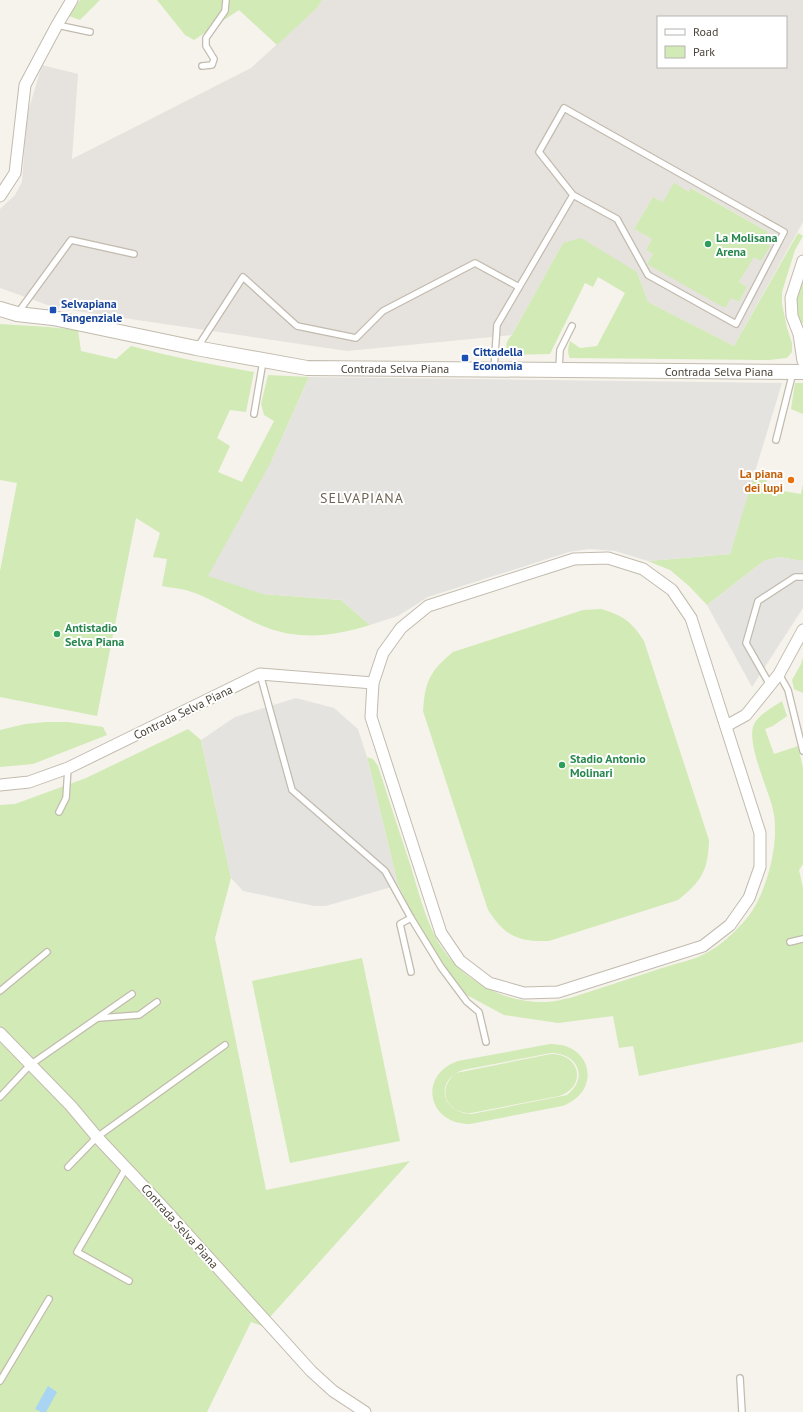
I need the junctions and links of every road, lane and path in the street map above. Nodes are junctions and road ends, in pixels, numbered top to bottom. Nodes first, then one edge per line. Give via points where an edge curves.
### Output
1 (72, 0) edge
2 (226, 0) edge
3 (57, 25) junction
4 (90, 32) dead end
5 (202, 66) dead end
6 (573, 195) junction
7 (0, 196) edge
8 (134, 254) dead end
9 (803, 261) edge
10 (519, 287) junction
11 (0, 309) edge
12 (17, 314) junction
13 (0, 316) edge
14 (572, 326) dead end
15 (801, 332) edge
16 (196, 348) junction
17 (263, 360) junction
18 (803, 361) edge
19 (494, 369) junction
20 (559, 370) junction
21 (798, 372) edge
22 (254, 414) dead end
23 (776, 440) dead end
24 (803, 577) edge
25 (803, 630) edge
26 (260, 674) junction
27 (779, 674) junction
28 (373, 683) junction
29 (770, 685) junction
30 (726, 726) junction
31 (803, 751) edge
32 (68, 768) junction
33 (0, 785) edge
34 (59, 812) dead end
35 (411, 918) junction
36 (803, 939) edge
37 (790, 942) dead end
38 (47, 952) dead end
39 (411, 972) dead end
40 (0, 991) edge
41 (132, 994) dead end
42 (157, 1002) dead end
43 (97, 1018) junction
44 (0, 1033) edge
45 (486, 1042) dead end
46 (225, 1045) dead end
47 (30, 1064) junction
48 (0, 1097) edge
49 (97, 1137) junction
50 (68, 1167) dead end
51 (126, 1168) junction
52 (128, 1281) dead end
53 (49, 1298) dead end
54 (740, 1378) dead end
55 (0, 1381) edge
56 (365, 1412) edge
57 (742, 1412) edge

1 - 3 street
2 - 5 lane via 226,11 206,38 206,46 214,59 212,65
3 - 4 lane
3 - 7 street via 25,85 15,173
6 - 6 lane via 539,152 564,108 784,232 736,324 648,275 618,219
6 - 10 lane
8 - 12 lane via 71,240
9 - 15 street via 791,298 792,316
10 - 16 lane via 475,263 383,311 356,338 297,326 243,277
10 - 19 lane via 497,325
11 - 12 street
12 - 13 street
12 - 16 street, Contrada Selva Piana via 53,318
14 - 20 lane via 560,350
15 - 18 street
16 - 17 street, Contrada Selva Piana
17 - 19 street, Contrada Selva Piana via 307,368
17 - 22 lane
19 - 20 street, Contrada Selva Piana
20 - 21 street, Contrada Selva Piana
21 - 23 lane
24 - 29 lane via 795,577 758,601 746,643
25 - 27 street
26 - 28 street
26 - 32 street, Contrada Selva Piana
26 - 35 lane via 292,790 385,871
27 - 29 street
27 - 31 lane via 788,690
28 - 30 street via 383,653 401,628 428,606 574,559 608,558 642,569 672,590 691,618
28 - 30 street via 371,717 442,933 460,961 490,983 524,993 558,992 703,946 730,925 749,898 760,867 760,832
29 - 30 street via 746,715
32 - 33 street, Contrada Selva Piana via 29,782
32 - 34 lane via 66,798
35 - 39 lane via 400,924
35 - 45 lane via 441,967 467,1002 479,1012
36 - 37 lane
38 - 40 lane
41 - 43 lane
42 - 43 lane via 139,1015
43 - 47 lane
44 - 47 street, Contrada Selva Piana
46 - 49 lane
47 - 48 lane
47 - 49 street, Contrada Selva Piana
49 - 50 lane
49 - 51 street, Contrada Selva Piana
51 - 52 lane via 77,1252
51 - 56 street, Contrada Selva Piana via 311,1371 333,1391
53 - 55 lane
54 - 57 lane

